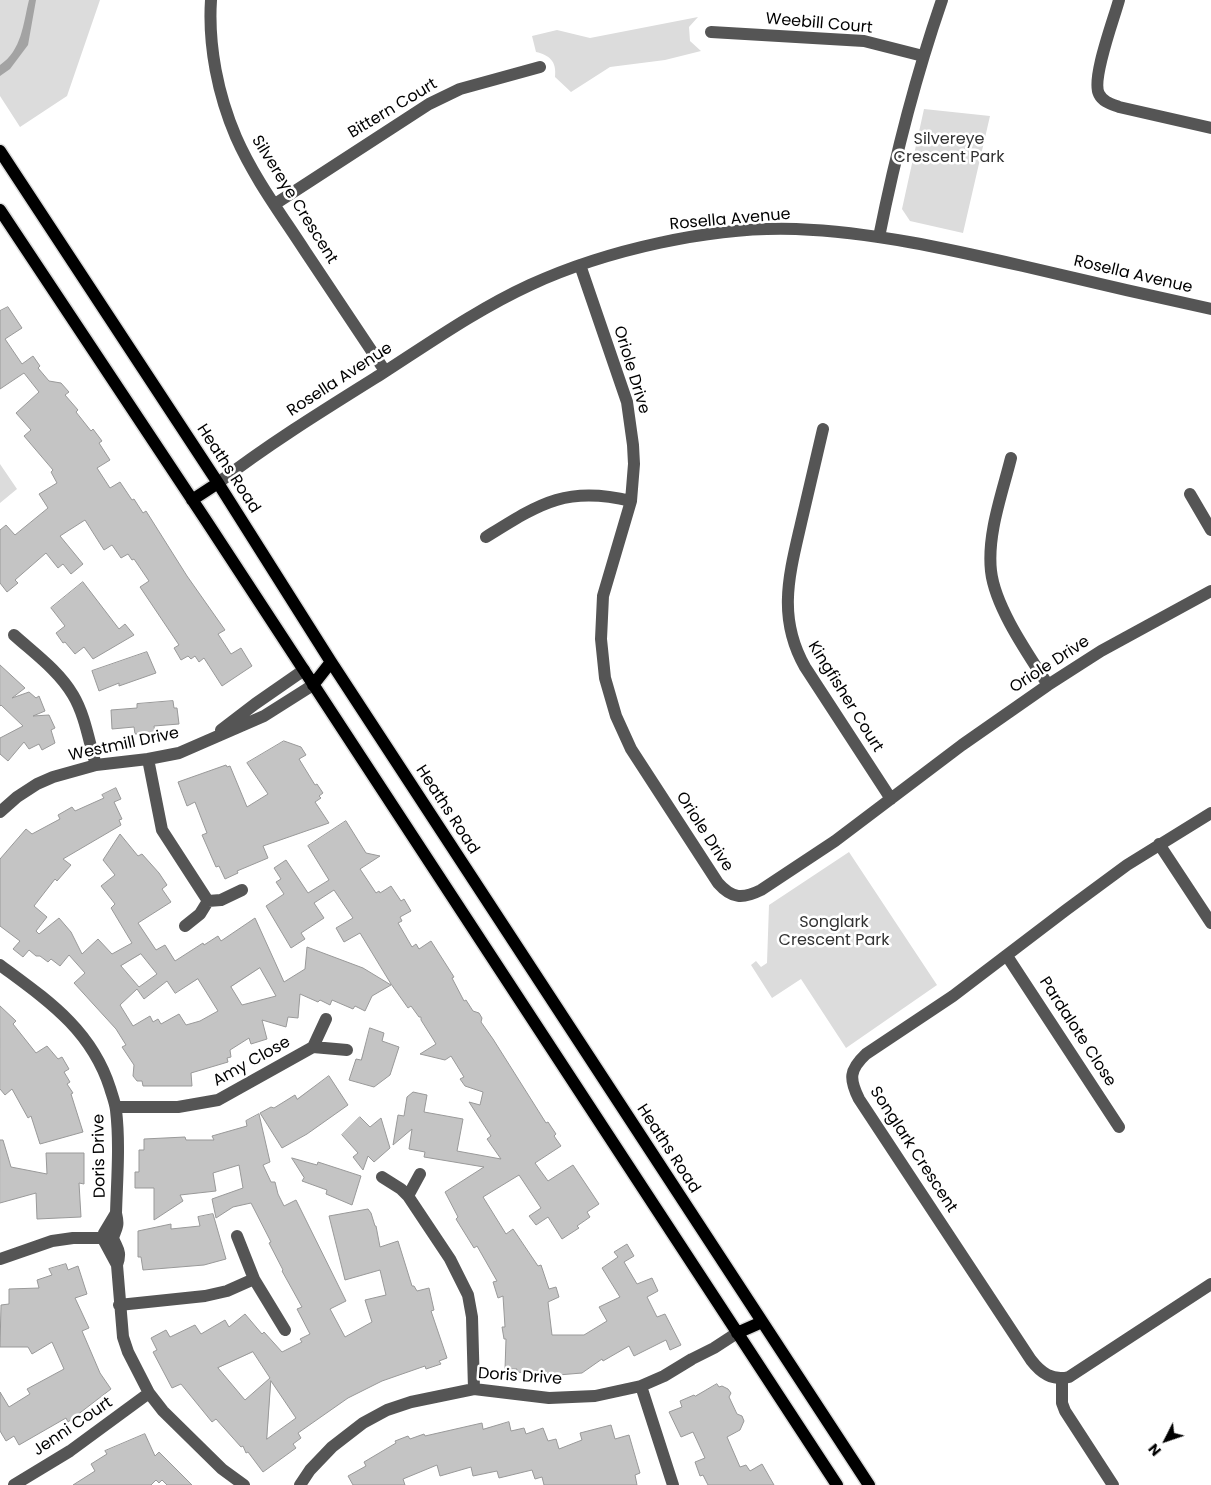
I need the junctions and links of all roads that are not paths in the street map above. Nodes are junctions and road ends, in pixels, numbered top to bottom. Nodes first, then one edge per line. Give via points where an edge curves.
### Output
1 (211, 0) edge
2 (942, 0) edge
3 (1119, 0) edge
4 (711, 32) dead end
5 (923, 56) junction
6 (540, 67) dead end
7 (1211, 128) edge
8 (0, 151) edge
9 (275, 204) junction
10 (0, 210) edge
11 (879, 237) junction
12 (580, 265) junction
13 (1211, 309) edge
14 (385, 371) junction
15 (823, 429) dead end
16 (1010, 458) dead end
17 (218, 483) junction
18 (1190, 494) dead end
19 (192, 500) junction
20 (631, 501) junction
21 (1211, 530) edge
22 (486, 537) dead end
23 (1211, 591) edge
24 (14, 635) dead end
25 (331, 662) junction
26 (304, 670) junction
27 (313, 685) junction
28 (1048, 685) junction
29 (205, 742) junction
30 (148, 759) junction
31 (96, 765) junction
32 (892, 799) junction
33 (0, 812) edge
34 (1211, 813) edge
35 (1159, 844) junction
36 (242, 890) dead end
37 (208, 902) junction
38 (1211, 923) edge
39 (185, 926) dead end
40 (1007, 956) junction
41 (0, 965) edge
42 (326, 1019) dead end
43 (313, 1046) junction
44 (347, 1050) dead end
45 (116, 1107) junction
46 (1119, 1127) dead end
47 (420, 1174) dead end
48 (382, 1178) dead end
49 (408, 1196) junction
50 (237, 1236) dead end
51 (108, 1238) junction
52 (0, 1259) edge
53 (254, 1279) junction
54 (1210, 1287) edge
55 (119, 1305) junction
56 (762, 1322) junction
57 (285, 1330) dead end
58 (737, 1333) junction
59 (1062, 1379) junction
60 (641, 1386) junction
61 (474, 1388) junction
62 (149, 1393) junction
63 (222, 1468) junction
64 (310, 1470) junction
65 (14, 1485) edge
66 (233, 1485) edge
67 (244, 1485) edge
68 (288, 1485) edge
69 (300, 1485) edge
70 (673, 1485) edge
71 (837, 1485) edge
72 (869, 1485) edge
73 (1113, 1485) edge

1 - 9 street, Silvereye Crescent via 215,68 229,120
2 - 5 street
3 - 7 street via 1097,73 1101,98 1118,107
4 - 5 street, Weebill Court via 864,41
5 - 11 street via 900,137
6 - 9 street, Bittern Court via 460,89 429,104
8 - 17 main road, Heaths Road
9 - 14 street, Silvereye Crescent
10 - 19 main road
11 - 12 street, Rosella Avenue via 792,229 709,235 640,248
11 - 13 street, Rosella Avenue
12 - 14 street, Rosella Avenue via 500,300
12 - 20 street, Oriole Drive via 631,423 634,464
14 - 17 street, Rosella Avenue via 298,426
15 - 32 street, Kingfisher Court via 788,587 790,631 805,667
16 - 28 street via 991,542 991,572 1000,603
17 - 19 main road
17 - 25 main road, Heaths Road
18 - 21 street
19 - 26 main road
20 - 22 street via 590,494 560,498 535,507
20 - 32 street, Oriole Drive via 603,596 601,639 605,678 616,716 631,749 723,888 734,895 750,896 814,856
23 - 28 street, Oriole Drive via 1101,651
24 - 31 street via 64,682 74,696
25 - 26 main road
25 - 27 main road
25 - 56 main road, Heaths Road
26 - 27 main road
26 - 29 street, Westmill Drive
27 - 29 street, Westmill Drive via 264,716
27 - 58 main road
28 - 32 street, Oriole Drive
29 - 30 street, Westmill Drive via 179,753
30 - 31 street, Westmill Drive
30 - 37 street via 162,830
31 - 33 street, Westmill Drive via 37,784
34 - 35 street, Songlark Crescent
35 - 38 street
35 - 40 street, Songlark Crescent
36 - 37 street
37 - 39 street via 200,914
40 - 46 street, Pardalote Close
40 - 59 street, Songlark Crescent via 866,1054 855,1064 852,1081 860,1099 1031,1360 1040,1372
41 - 45 street, Doris Drive via 58,1009 80,1032 96,1055
42 - 43 street, Amy Close
43 - 44 street, Amy Close
43 - 45 street, Amy Close via 218,1100 178,1107
45 - 51 street, Doris Drive via 116,1213 104,1233
47 - 49 street
48 - 49 street
49 - 61 street via 450,1259 468,1295 472,1317
50 - 53 street
51 - 52 street via 52,1241
51 - 55 street via 104,1242 116,1265
53 - 55 street via 205,1296
53 - 57 street
54 - 59 street via 1078,1372
55 - 62 street via 122,1337
56 - 58 main road
56 - 72 main road, Heaths Road
58 - 60 street, Doris Drive
58 - 71 main road
59 - 73 street via 1065,1411
60 - 61 street, Doris Drive via 595,1396 549,1398
60 - 70 street
61 - 64 street, Doris Drive via 387,1410 363,1423 332,1447
62 - 63 street via 163,1411
62 - 65 street, Jenni Court via 70,1451
63 - 66 street
63 - 67 street
64 - 68 street, Doris Drive
64 - 69 street, Doris Drive

